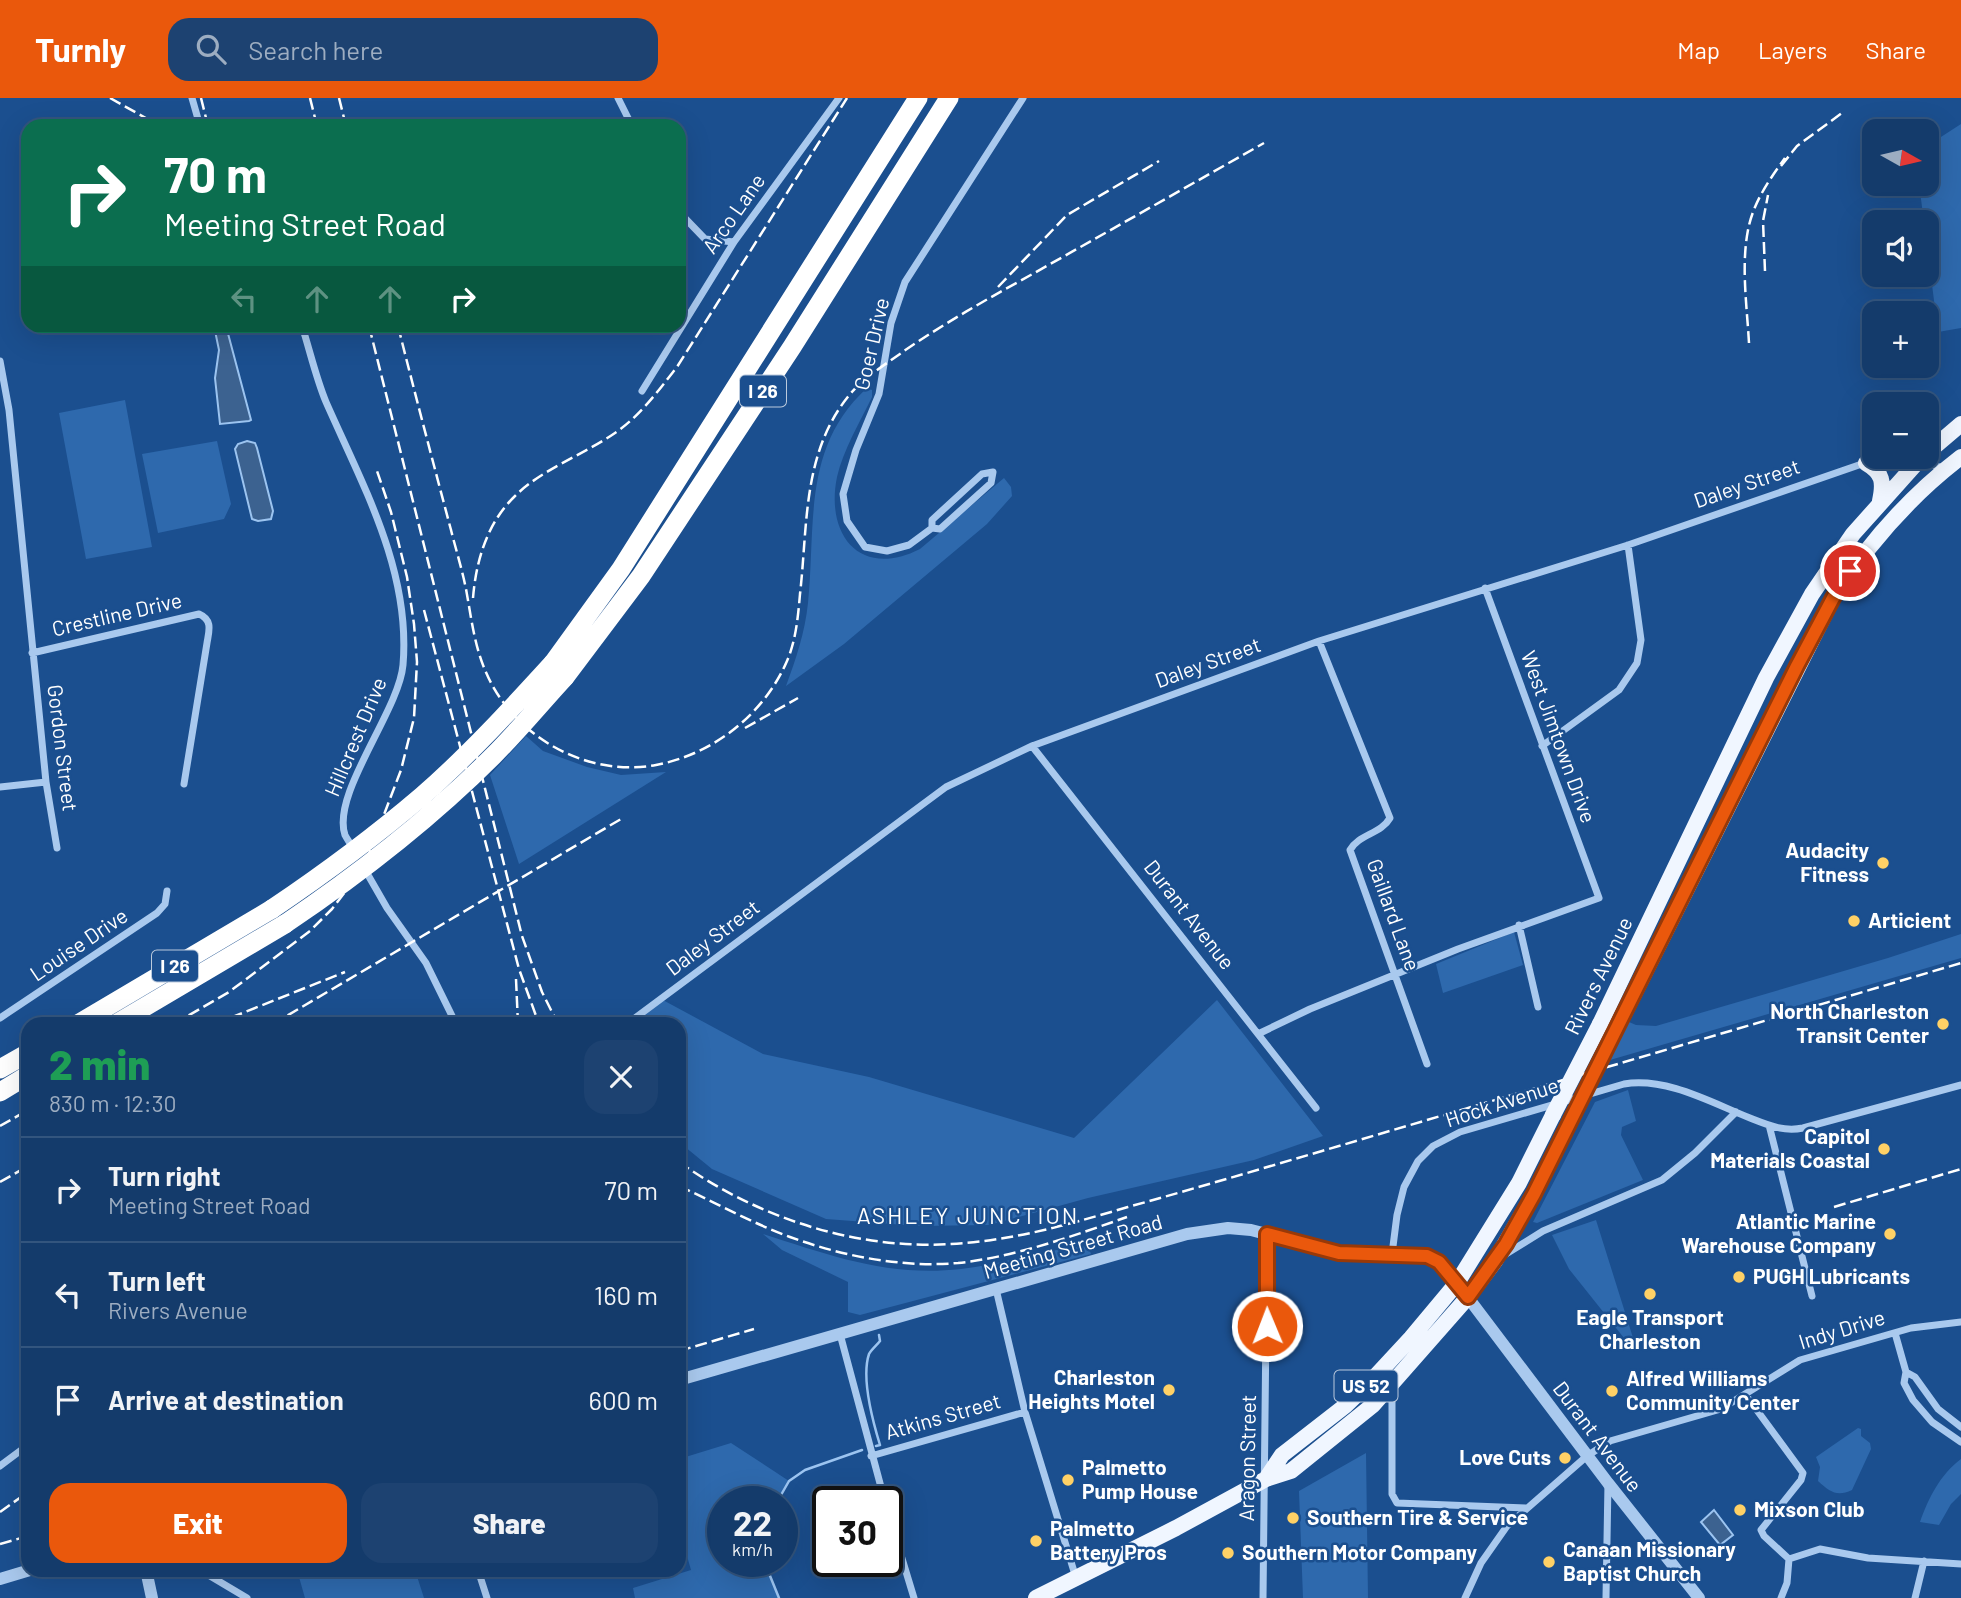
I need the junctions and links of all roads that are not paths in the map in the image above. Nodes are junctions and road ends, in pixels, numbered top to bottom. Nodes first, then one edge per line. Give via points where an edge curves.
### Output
1 (192, 98) edge
2 (618, 98) edge
3 (839, 98) edge
4 (918, 98) edge
5 (949, 98) edge
6 (1023, 98) edge
7 (198, 119) edge
8 (628, 119) edge
9 (686, 219) edge
10 (734, 242) junction
11 (686, 320) edge
12 (304, 333) edge
13 (678, 333) edge
14 (0, 361) edge
15 (642, 391) dead end
16 (1956, 428) edge
17 (1939, 436) edge
18 (1939, 442) edge
19 (1961, 457) edge
20 (1862, 464) edge
21 (1939, 466) edge
22 (1874, 469) edge
23 (1911, 469) edge
24 (1945, 469) junction
25 (1879, 504) junction
26 (932, 528) junction
27 (1628, 545) junction
28 (1485, 588) junction
29 (1319, 641) junction
30 (32, 653) junction
31 (559, 670) junction
32 (1032, 746) junction
33 (1542, 746) junction
34 (46, 782) junction
35 (184, 784) dead end
36 (0, 787) edge
37 (57, 848) dead end
38 (167, 891) dead end
39 (1520, 925) junction
40 (1396, 976) junction
41 (1538, 1007) dead end
42 (90, 1017) edge
43 (128, 1017) edge
44 (452, 1017) edge
45 (636, 1017) edge
46 (0, 1018) edge
47 (1258, 1034) junction
48 (21, 1057) edge
49 (1427, 1064) dead end
50 (0, 1069) edge
51 (21, 1079) edge
52 (1961, 1086) edge
53 (0, 1092) edge
54 (1315, 1108) dead end
55 (1736, 1112) junction
56 (1769, 1125) junction
57 (1267, 1234) junction
58 (1392, 1254) junction
59 (1495, 1261) junction
60 (1457, 1283) junction
61 (996, 1289) junction
62 (1812, 1296) dead end
63 (1468, 1297) junction
64 (1961, 1322) edge
65 (1895, 1333) junction
66 (840, 1334) junction
67 (1906, 1372) junction
68 (686, 1378) edge
69 (1392, 1382) junction
70 (1745, 1394) junction
71 (1025, 1412) junction
72 (1961, 1427) edge
73 (1961, 1442) edge
74 (21, 1450) edge
75 (871, 1456) junction
76 (1587, 1456) junction
77 (0, 1466) edge
78 (1266, 1479) junction
79 (1608, 1483) junction
80 (880, 1486) edge
81 (1527, 1508) junction
82 (1789, 1559) junction
83 (1924, 1561) junction
84 (903, 1562) edge
85 (1961, 1564) edge
86 (21, 1573) edge
87 (148, 1577) edge
88 (212, 1577) edge
89 (480, 1577) edge
90 (1076, 1578) junction
91 (0, 1579) edge
92 (152, 1598) edge
93 (247, 1598) edge
94 (486, 1598) edge
95 (914, 1598) edge
96 (1036, 1598) edge
97 (1263, 1598) edge
98 (1465, 1598) edge
99 (1606, 1598) edge
100 (1699, 1598) edge
101 (1781, 1598) edge
102 (1915, 1598) edge

1 - 7 street
2 - 8 street
3 - 10 street, Arco Lane
4 - 31 highway, I 26
5 - 31 highway, I 26 via 641,576
6 - 26 street, Goer Drive via 905,282 891,323 879,394 843,494 847,521 864,547 887,551 909,545
9 - 10 street via 705,239
10 - 11 street, Arco Lane
12 - 44 street, Hillcrest Drive via 325,400 391,556 404,622 403,669 394,699 356,776 343,814 345,834 426,964
13 - 15 street, Arco Lane
14 - 30 street, Gordon Street via 9,410
16 - 17 street
16 - 18 main road, Rivers Avenue / US 52
19 - 24 main road, Rivers Avenue / US 52
20 - 27 street, Daley Street
21 - 24 street, Daley Street
22 - 25 main road via 1883,481
23 - 25 main road, Rivers Avenue / US 52
24 - 59 main road, Rivers Avenue / US 52, bridge via 1891,521 1833,598 1534,1194
25 - 60 main road, Rivers Avenue / US 52, bridge via 1812,594 1766,678 1600,1024 1507,1204
26 - 26 street, Goer Drive via 940,529 990,483 992,472 982,474 962,492 932,520
27 - 28 street, Daley Street
27 - 33 street via 1641,640 1637,663 1619,690
28 - 29 street, Daley Street
28 - 33 street, West Jimtown Drive
29 - 32 street, Daley Street
29 - 40 street, Gaillard Lane via 1390,818 1385,826 1354,842 1350,850
30 - 34 street, Gordon Street
30 - 35 street, Crestline Drive via 205,616 207,643
31 - 42 highway, I 26, bridge via 366,842 272,909
31 - 43 highway, I 26, bridge via 493,756 420,823 285,924
32 - 45 street, Daley Street via 946,787
32 - 47 street, Durant Avenue
33 - 39 street, West Jimtown Drive via 1599,898
34 - 36 street
34 - 37 street, Gordon Street
38 - 46 street, Louise Drive via 165,904 157,913
39 - 40 street
39 - 41 street
40 - 47 street
40 - 49 street, Gaillard Lane
47 - 54 street, Durant Avenue
48 - 50 highway
51 - 53 highway
52 - 56 street, Hock Avenue via 1795,1129
55 - 56 street, Hock Avenue
55 - 58 street, Hock Avenue via 1677,1090 1632,1082 1449,1137 1425,1152 1412,1170 1396,1214
55 - 59 street via 1662,1180 1543,1231
56 - 62 street
57 - 58 street, Meeting Street Road via 1339,1253
57 - 61 street, Meeting Street Road via 1228,1228 1186,1234
57 - 78 street, Aragon Street
58 - 60 street, Meeting Street Road via 1433,1258
59 - 63 main road, Rivers Avenue / US 52
60 - 63 street, Meeting Street Road
60 - 78 main road, Rivers Avenue / US 52 via 1373,1379 1282,1455
61 - 66 street, Meeting Street Road
61 - 71 street
63 - 69 main road, Rivers Avenue / US 52
63 - 76 street, Durant Avenue
64 - 65 street, Indy Drive
65 - 67 street
65 - 70 street, Indy Drive via 1800,1360
66 - 68 street, Meeting Street Road
66 - 75 street
67 - 72 street via 1915,1377 1938,1409
67 - 73 street via 1904,1383 1919,1409
69 - 78 main road, Rivers Avenue / US 52 via 1373,1405 1311,1456 1291,1471
69 - 81 street via 1392,1494 1399,1504
70 - 76 street, Indy Drive via 1721,1409 1610,1441
70 - 82 street via 1803,1473 1761,1530
71 - 75 street, Atkins Street
71 - 90 street
74 - 77 street
75 - 80 street
76 - 79 street, Durant Avenue
76 - 81 street, Indy Drive
78 - 90 main road, Rivers Avenue / US 52
78 - 97 street, Aragon Street
79 - 99 street
79 - 100 street, Durant Avenue
81 - 98 street, Indy Drive via 1493,1544
82 - 83 street via 1820,1549
82 - 101 street
83 - 85 street
83 - 102 street
84 - 95 street
86 - 91 street
87 - 92 street
88 - 93 street
89 - 94 street
90 - 96 main road, Rivers Avenue / US 52

